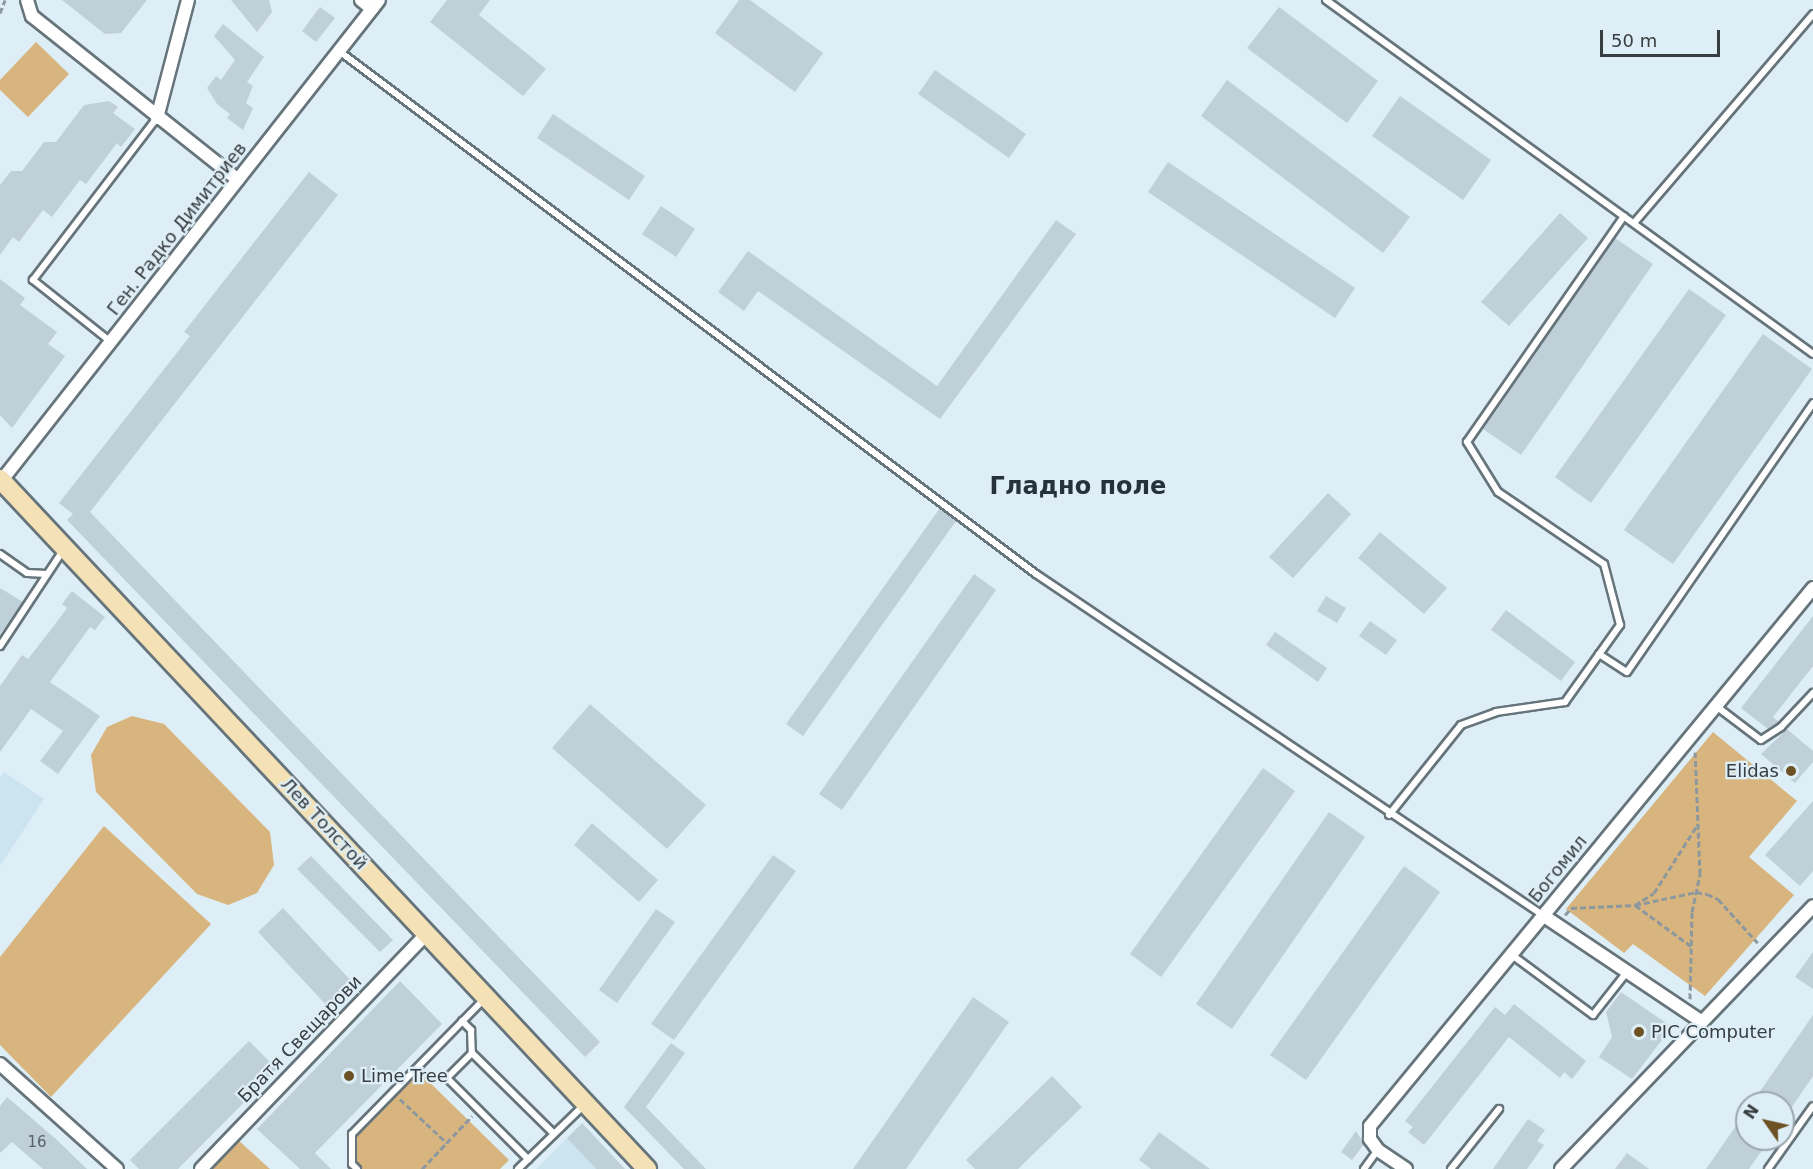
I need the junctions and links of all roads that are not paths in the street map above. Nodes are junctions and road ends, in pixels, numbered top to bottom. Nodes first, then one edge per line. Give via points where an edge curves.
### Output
1 (27, 0) edge
2 (188, 0) edge
3 (361, 0) edge
4 (1326, 0) edge
5 (376, 5) edge
6 (1813, 14) edge
7 (339, 51) junction
8 (157, 118) junction
9 (238, 180) junction
10 (1624, 216) junction
11 (1634, 224) junction
12 (111, 342) junction
13 (1813, 354) edge
14 (1813, 403) edge
15 (1, 479) edge
16 (66, 546) junction
17 (0, 554) edge
18 (47, 574) junction
19 (1813, 588) edge
20 (0, 646) edge
21 (1599, 654) junction
22 (1813, 693) edge
23 (1716, 705) junction
24 (1389, 815) junction
25 (1813, 906) edge
26 (1544, 916) junction
27 (426, 934) junction
28 (1512, 956) junction
29 (1627, 972) junction
30 (485, 998) junction
31 (462, 1022) junction
32 (1701, 1022) junction
33 (472, 1053) junction
34 (4, 1067) edge
35 (0, 1082) edge
36 (584, 1104) junction
37 (1813, 1106) edge
38 (1498, 1109) dead end
39 (554, 1134) junction
40 (1378, 1150) junction
41 (528, 1159) junction
42 (117, 1169) edge
43 (201, 1169) edge
44 (357, 1169) edge
45 (518, 1169) edge
46 (647, 1169) edge
47 (1364, 1169) edge
48 (1406, 1169) edge
49 (1451, 1169) edge
50 (1560, 1169) edge
51 (1768, 1169) edge

1 - 8 street via 32,16
2 - 8 street
3 - 5 street
4 - 10 lane
5 - 7 street, Ген. Радко Димитриев
6 - 11 lane
7 - 9 street, Ген. Радко Димитриев
7 - 24 lane via 1036,574
8 - 9 street
8 - 12 lane via 33,280
9 - 12 street, Ген. Радко Димитриев
10 - 11 lane
10 - 21 lane via 1467,442 1498,492 1604,564 1620,625
11 - 13 lane
12 - 15 street, Ген. Радко Димитриев
14 - 21 lane via 1627,672
15 - 16 street, Лев Толстой
16 - 18 lane
16 - 27 street, Лев Толстой
17 - 18 lane via 27,573
18 - 20 lane
19 - 23 street, Богомил
21 - 24 lane via 1564,702 1496,712 1461,725
22 - 23 lane via 1781,727 1761,740
23 - 26 street, Богомил
24 - 26 lane
25 - 32 street
26 - 28 street, Богомил
26 - 29 street
27 - 30 street, Лев Толстой
27 - 43 street, Братя Свещарови
28 - 29 lane via 1593,1015
28 - 40 street, Богомил via 1370,1126 1370,1139
29 - 32 street
30 - 31 lane
30 - 36 street, Лев Толстой
31 - 33 lane via 471,1030
31 - 44 lane via 352,1134 352,1164
32 - 50 street
33 - 39 lane
33 - 41 lane via 447,1078
34 - 35 street
34 - 42 street
36 - 39 lane
36 - 46 street, Лев Толстой
37 - 51 lane
38 - 49 lane
39 - 41 lane
40 - 47 lane
40 - 48 street
41 - 45 lane

